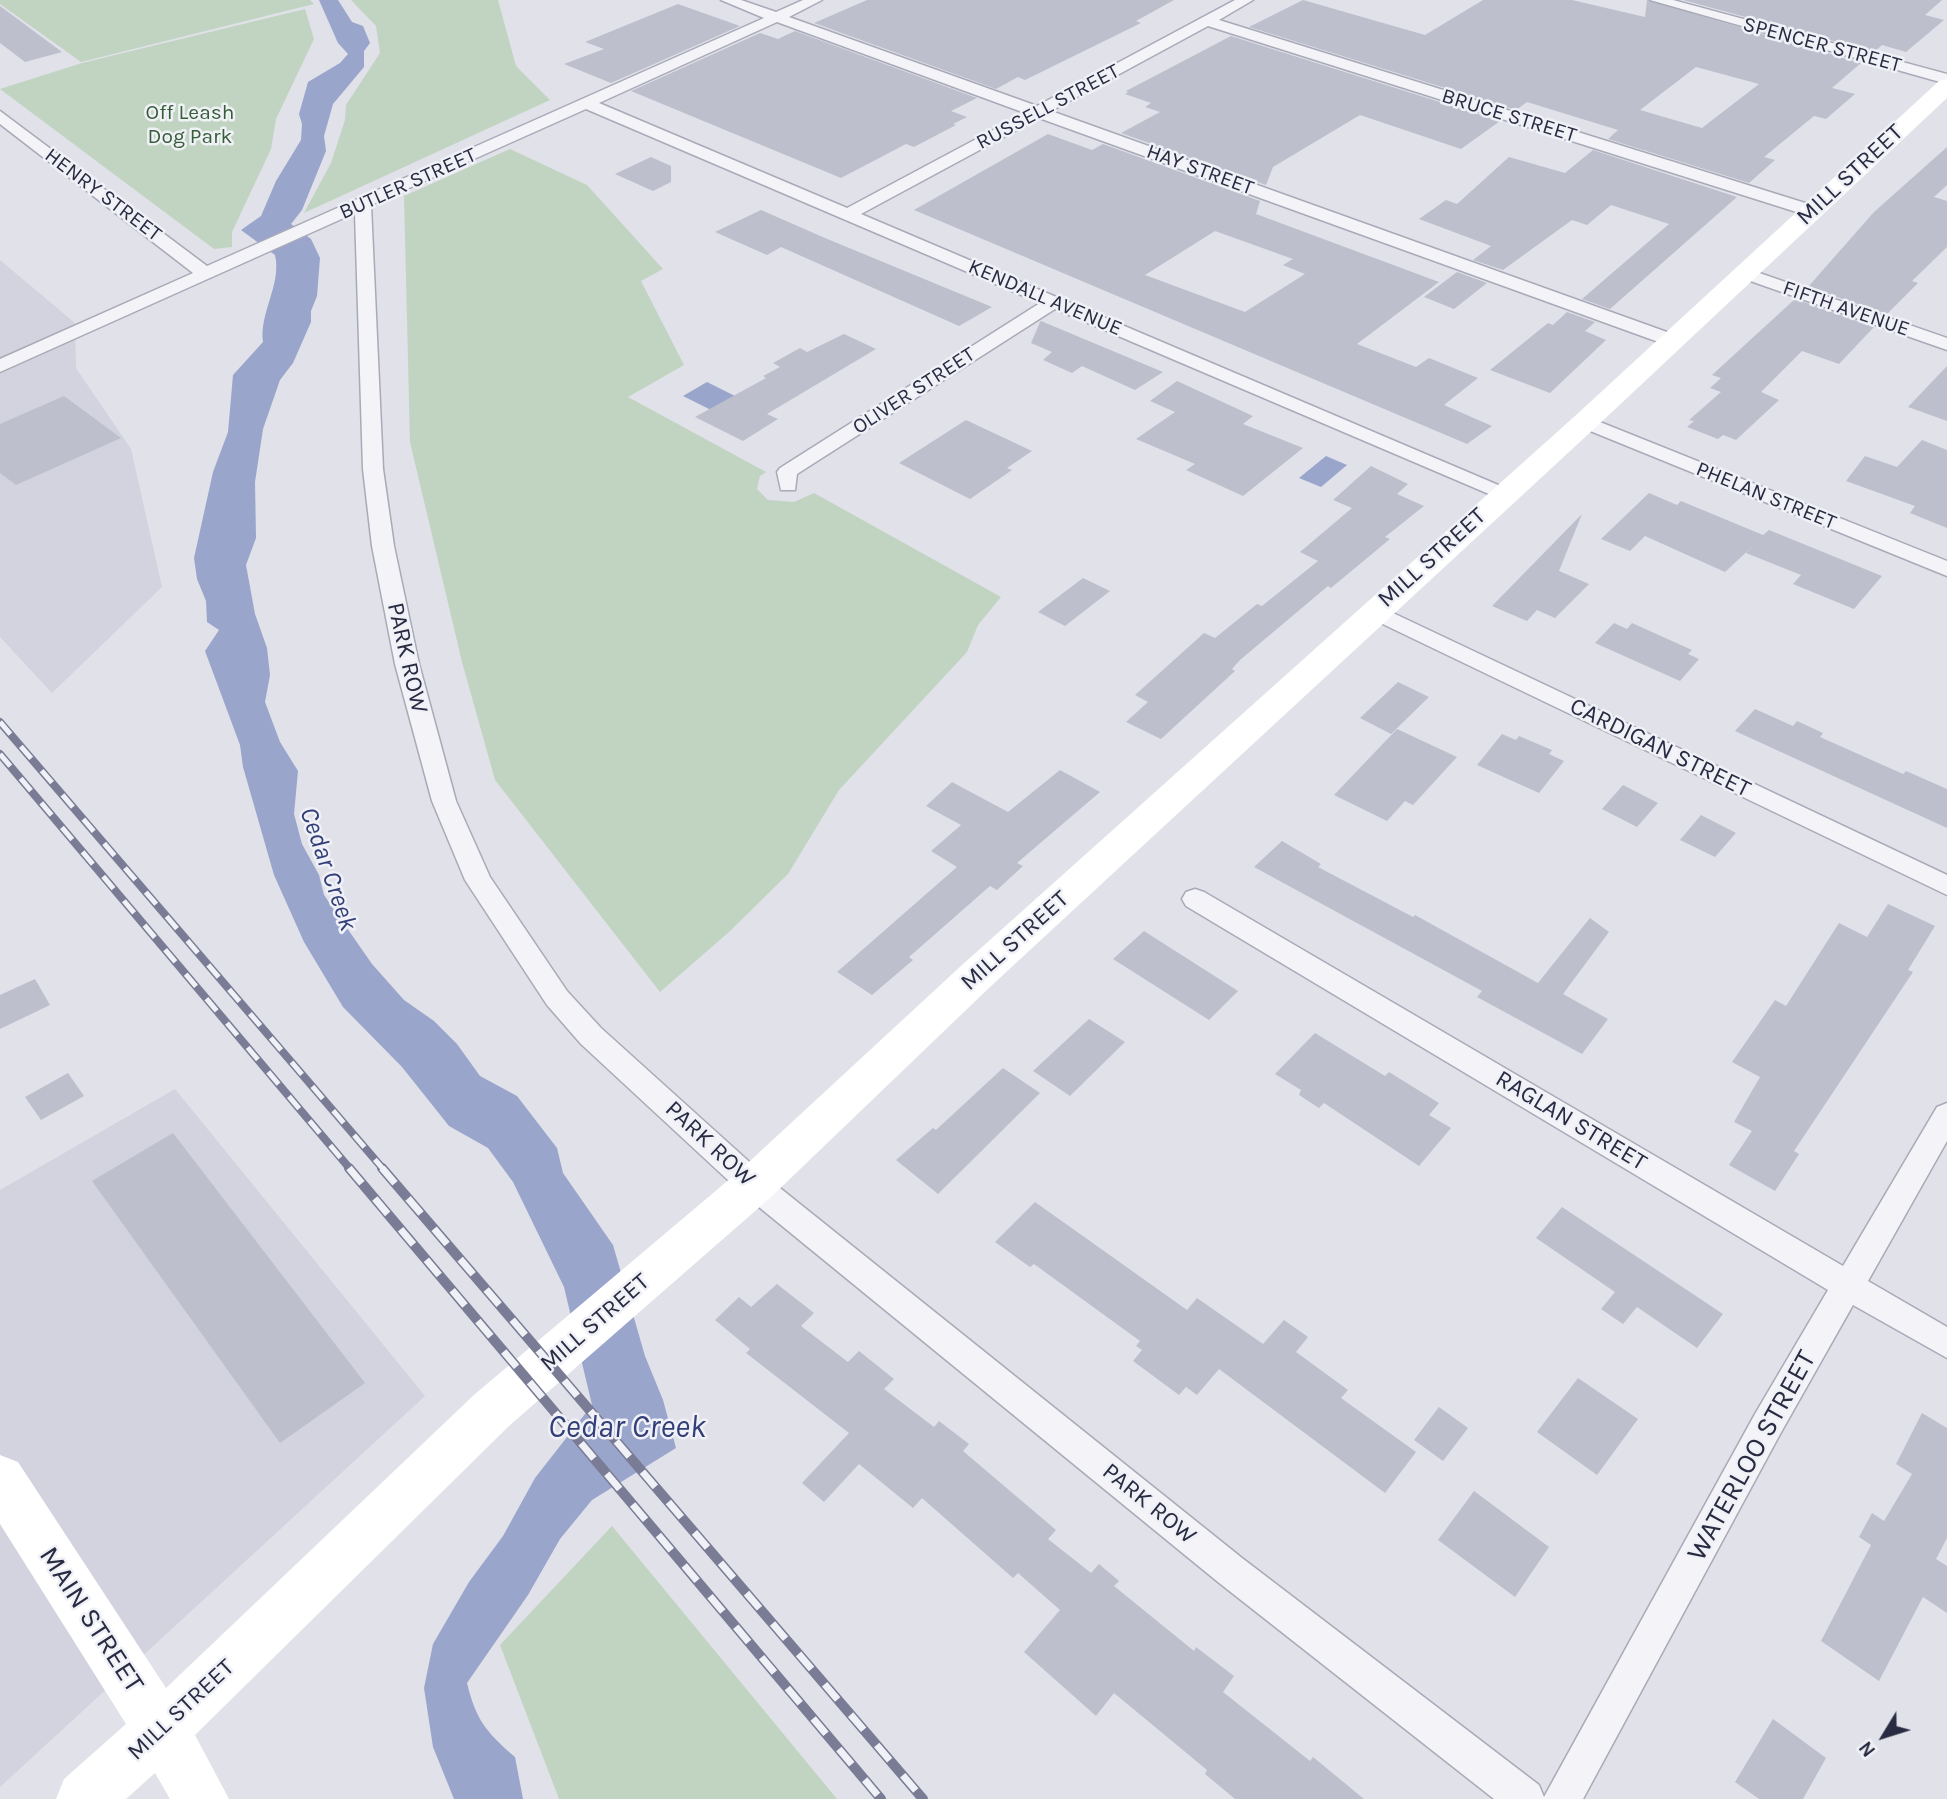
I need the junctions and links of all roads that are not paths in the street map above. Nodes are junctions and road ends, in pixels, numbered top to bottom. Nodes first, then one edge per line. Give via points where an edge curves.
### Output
1 (728, 0) edge
2 (815, 0) edge
3 (1246, 0) edge
4 (1657, 0) edge
5 (776, 17) junction
6 (1206, 21) junction
7 (1947, 79) edge
8 (1947, 86) edge
9 (586, 103) junction
10 (1040, 112) junction
11 (0, 116) edge
12 (363, 204) junction
13 (1812, 211) junction
14 (849, 214) junction
15 (265, 247) joint
16 (205, 273) junction
17 (1745, 273) junction
18 (1054, 302) junction
19 (1671, 340) junction
20 (1947, 344) edge
21 (0, 366) edge
22 (1585, 422) junction
23 (788, 486) dead end
24 (1503, 494) junction
25 (1947, 569) edge
26 (1374, 611) junction
27 (1947, 886) edge
28 (1195, 899) dead end
29 (1947, 1115) edge
30 (754, 1185) junction
31 (1850, 1286) junction
32 (1947, 1344) edge
33 (0, 1479) edge
34 (161, 1730) junction
35 (85, 1799) edge
36 (201, 1799) edge
37 (1525, 1799) edge
38 (1562, 1799) edge

1 - 5 street, HAY STREET
2 - 5 street, BUTLER STREET
3 - 6 street, RUSSELL STREET
4 - 7 street, SPENCER STREET
5 - 9 street, BUTLER STREET
5 - 10 street, HAY STREET
6 - 10 street, RUSSELL STREET
6 - 13 street, BRUCE STREET
8 - 13 main road, MILL STREET
9 - 12 street, BUTLER STREET
9 - 14 street, KENDALL AVENUE
10 - 14 street, RUSSELL STREET
10 - 19 street, HAY STREET
11 - 16 street, HENRY STREET
12 - 15 street, BUTLER STREET
12 - 30 street, PARK ROW via 373,469 383,546 407,664 444,801 478,880 556,998 591,1036
13 - 17 main road, MILL STREET
14 - 18 street, KENDALL AVENUE
15 - 16 street, BUTLER STREET
16 - 21 street, BUTLER STREET
17 - 19 main road, MILL STREET
17 - 20 street, FIFTH AVENUE
18 - 23 street, OLIVER STREET via 787,472
18 - 24 street, KENDALL AVENUE
19 - 22 main road, MILL STREET
22 - 24 main road, MILL STREET
22 - 25 street, PHELAN STREET
24 - 26 main road, MILL STREET
26 - 27 street, CARDIGAN STREET
26 - 30 main road, MILL STREET
28 - 31 street, RAGLAN STREET
29 - 31 street, WATERLOO STREET
30 - 34 main road, MILL STREET via 492,1410
30 - 37 street, PARK ROW via 1230,1570
31 - 32 street, RAGLAN STREET
31 - 38 street, WATERLOO STREET via 1752,1451
33 - 34 main road, MAIN STREET
34 - 35 main road, MILL STREET
34 - 36 main road, MAIN STREET

